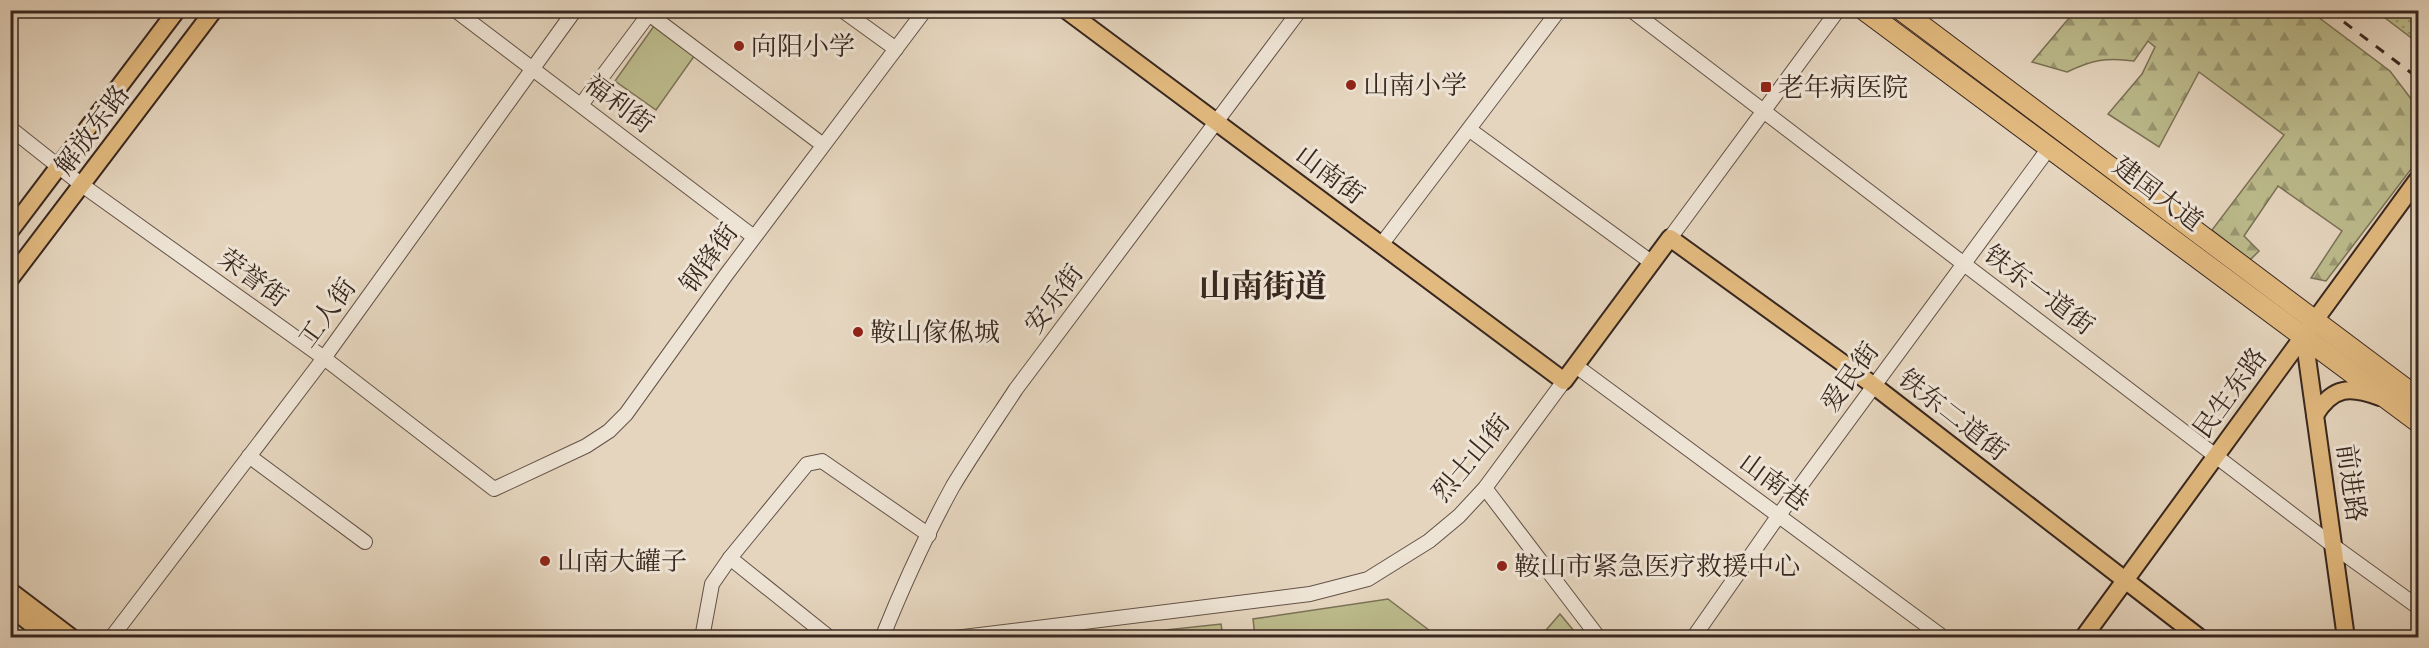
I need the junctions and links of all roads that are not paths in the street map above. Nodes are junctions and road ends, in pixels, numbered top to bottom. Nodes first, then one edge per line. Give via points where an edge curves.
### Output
1 (177, 10) edge
2 (214, 10) edge
3 (455, 10) edge
4 (575, 10) edge
5 (842, 10) edge
6 (925, 10) edge
7 (1066, 10) edge
8 (1300, 10) edge
9 (1559, 10) edge
10 (1631, 10) edge
11 (1838, 10) edge
12 (1864, 10) edge
13 (1900, 10) edge
14 (896, 49) junction
15 (532, 68) junction
16 (581, 105) junction
17 (1764, 110) junction
18 (1216, 122) junction
19 (10, 128) edge
20 (1470, 130) junction
21 (824, 146) junction
22 (2049, 147) junction
23 (60, 166) junction
24 (2418, 179) edge
25 (82, 185) junction
26 (10, 231) edge
27 (754, 237) junction
28 (1670, 238) junction
29 (1381, 245) junction
30 (1651, 262) junction
31 (1964, 263) junction
32 (10, 279) edge
33 (2309, 328) junction
34 (324, 358) junction
35 (1576, 366) junction
36 (1564, 381) junction
37 (1873, 386) junction
38 (2418, 398) edge
39 (2389, 400) junction
40 (2315, 415) junction
41 (2418, 422) edge
42 (2216, 455) junction
43 (249, 456) junction
44 (1485, 488) junction
45 (494, 489) joint
46 (1779, 515) junction
47 (929, 535) junction
48 (365, 542) dead end
49 (2334, 547) junction
50 (730, 558) junction
51 (2125, 579) junction
52 (10, 591) edge
53 (10, 607) edge
54 (2418, 607) edge
55 (49, 638) edge
56 (72, 638) edge
57 (111, 638) edge
58 (702, 638) edge
59 (830, 638) edge
60 (882, 638) edge
61 (955, 638) edge
62 (1599, 638) edge
63 (1693, 638) edge
64 (1944, 638) edge
65 (2083, 638) edge
66 (2200, 638) edge
67 (2346, 638) edge

1 - 23 main road, 解放东路
2 - 25 main road, 解放东路
3 - 15 street, 福利街
4 - 15 street, 工人街
5 - 14 street
6 - 14 street, 钢锋街
7 - 18 main road, 山南街
8 - 18 street, 安乐街
9 - 20 street
10 - 17 street, 铁东一道街
11 - 17 street, 烈士山街
12 - 22 highway, 建国大道
13 - 33 highway, 建国大道
14 - 21 street, 钢锋街
15 - 16 street, 福利街
15 - 34 street, 工人街
16 - 21 street via 649,14
16 - 27 street, 福利街
17 - 28 street, 烈士山街
17 - 31 street, 铁东一道街
18 - 29 main road, 山南街
18 - 47 street, 安乐街 via 1016,389 953,487
19 - 23 street, 荣誉街
20 - 29 street
20 - 30 street
21 - 27 street, 钢锋街
22 - 31 street, 爱民街
22 - 33 highway, 建国大道
23 - 25 street, 荣誉街
23 - 26 main road, 解放东路
24 - 33 main road, 民生东路
25 - 32 main road, 解放东路
25 - 34 street, 荣誉街
27 - 45 street, 钢锋街 via 626,414 609,431 586,446
28 - 30 main road, 烈士山街
28 - 37 main road, 铁东二道街
29 - 36 main road, 山南街
30 - 35 main road, 烈士山街
31 - 37 street, 爱民街
31 - 42 street, 铁东一道街
33 - 38 highway, 建国大道
33 - 39 highway, 建国大道
33 - 40 main road, 前进路
33 - 42 main road, 民生东路
34 - 43 street, 工人街
34 - 45 street, 荣誉街
35 - 36 main road, 烈士山街
35 - 46 street, 山南巷
36 - 44 street, 烈士山街
37 - 46 street, 爱民街
37 - 51 main road, 铁东二道街
39 - 40 main road via 2354,389 2339,392 2325,399
39 - 41 highway, 建国大道
40 - 49 main road, 前进路
42 - 49 street, 铁东一道街
42 - 51 main road, 民生东路
43 - 48 street
43 - 57 street, 工人街
44 - 61 street, 烈士山街 via 1429,541 1368,579 1339,588
44 - 62 street
46 - 63 street, 爱民街
46 - 64 street, 山南巷
47 - 50 street via 822,461 807,464
47 - 60 street, 安乐街
49 - 54 street, 铁东一道街
49 - 67 main road, 前进路
50 - 58 street via 712,584
50 - 59 street
51 - 65 main road, 民生东路
51 - 66 main road, 铁东二道街
52 - 56 main road
53 - 55 main road

